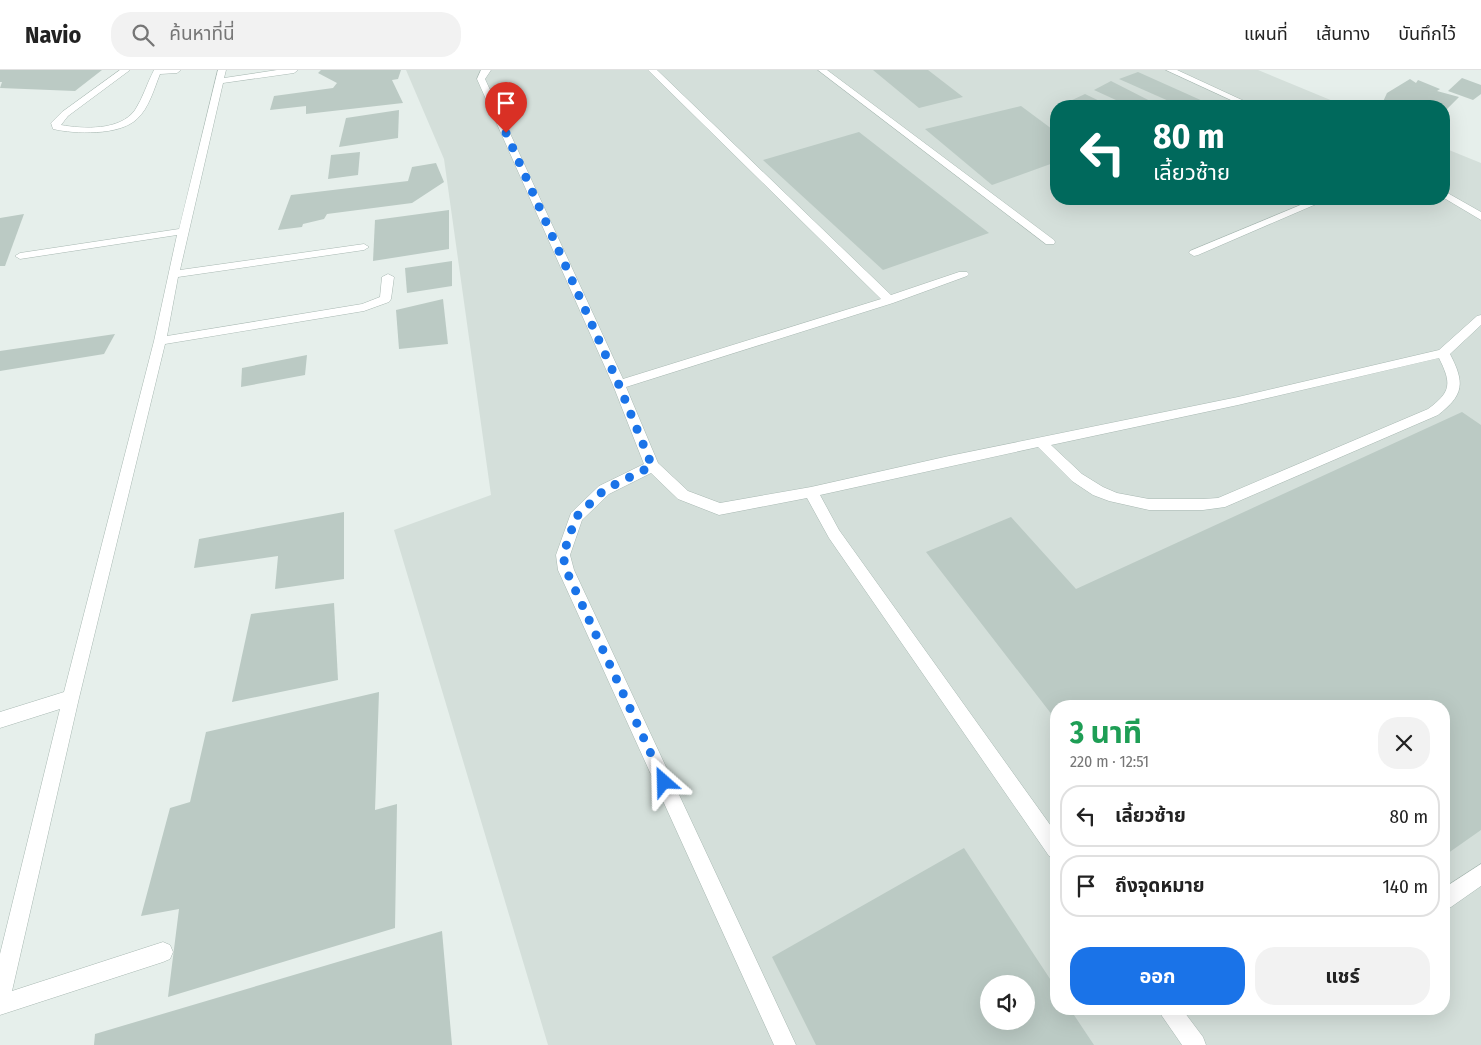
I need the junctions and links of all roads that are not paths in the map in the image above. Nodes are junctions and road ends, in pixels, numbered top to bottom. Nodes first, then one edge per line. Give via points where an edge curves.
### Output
1 (126, 70) edge
2 (177, 70) edge
3 (294, 70) edge
4 (487, 70) edge
5 (652, 70) edge
6 (822, 70) edge
7 (1170, 70) edge
8 (157, 71) edge
9 (221, 75) edge
10 (1238, 100) edge
11 (1450, 198) edge
12 (1309, 205) edge
13 (1481, 217) edge
14 (184, 231) junction
15 (1050, 242) dead end
16 (364, 247) dead end
17 (1194, 253) dead end
18 (20, 256) dead end
19 (173, 274) junction
20 (963, 274) dead end
21 (388, 277) dead end
22 (888, 300) junction
23 (1481, 319) edge
24 (160, 342) junction
25 (1443, 353) junction
26 (619, 385) junction
27 (1041, 442) junction
28 (652, 466) junction
29 (811, 492) junction
30 (71, 698) junction
31 (0, 720) edge
32 (1050, 841) edge
33 (1481, 874) edge
34 (1450, 896) edge
35 (163, 952) dead end
36 (0, 997) edge
37 (0, 1006) edge
38 (1173, 1015) edge
39 (785, 1045) edge
40 (1195, 1045) edge

1 - 8 street via 65,114 56,127 103,128 133,119
2 - 8 street
3 - 9 street
4 - 26 street via 481,79
5 - 22 street
6 - 15 street
7 - 10 street
9 - 14 street
11 - 13 street
12 - 17 street
14 - 18 street
14 - 19 street
16 - 19 street
19 - 24 street
20 - 22 street
21 - 24 street via 385,299 364,307
22 - 26 street
23 - 25 street
24 - 30 street
25 - 27 street via 1238,401
25 - 27 street via 1452,368 1454,385 1449,398 1433,412 1220,503 1187,508 1146,505 1108,496 1083,482
26 - 28 street
27 - 29 street
28 - 29 street via 683,494 718,508
28 - 39 street via 604,490 576,517 563,555 566,570
29 - 32 street via 834,534
30 - 31 street
30 - 36 street
33 - 34 street
35 - 37 street
38 - 40 street

